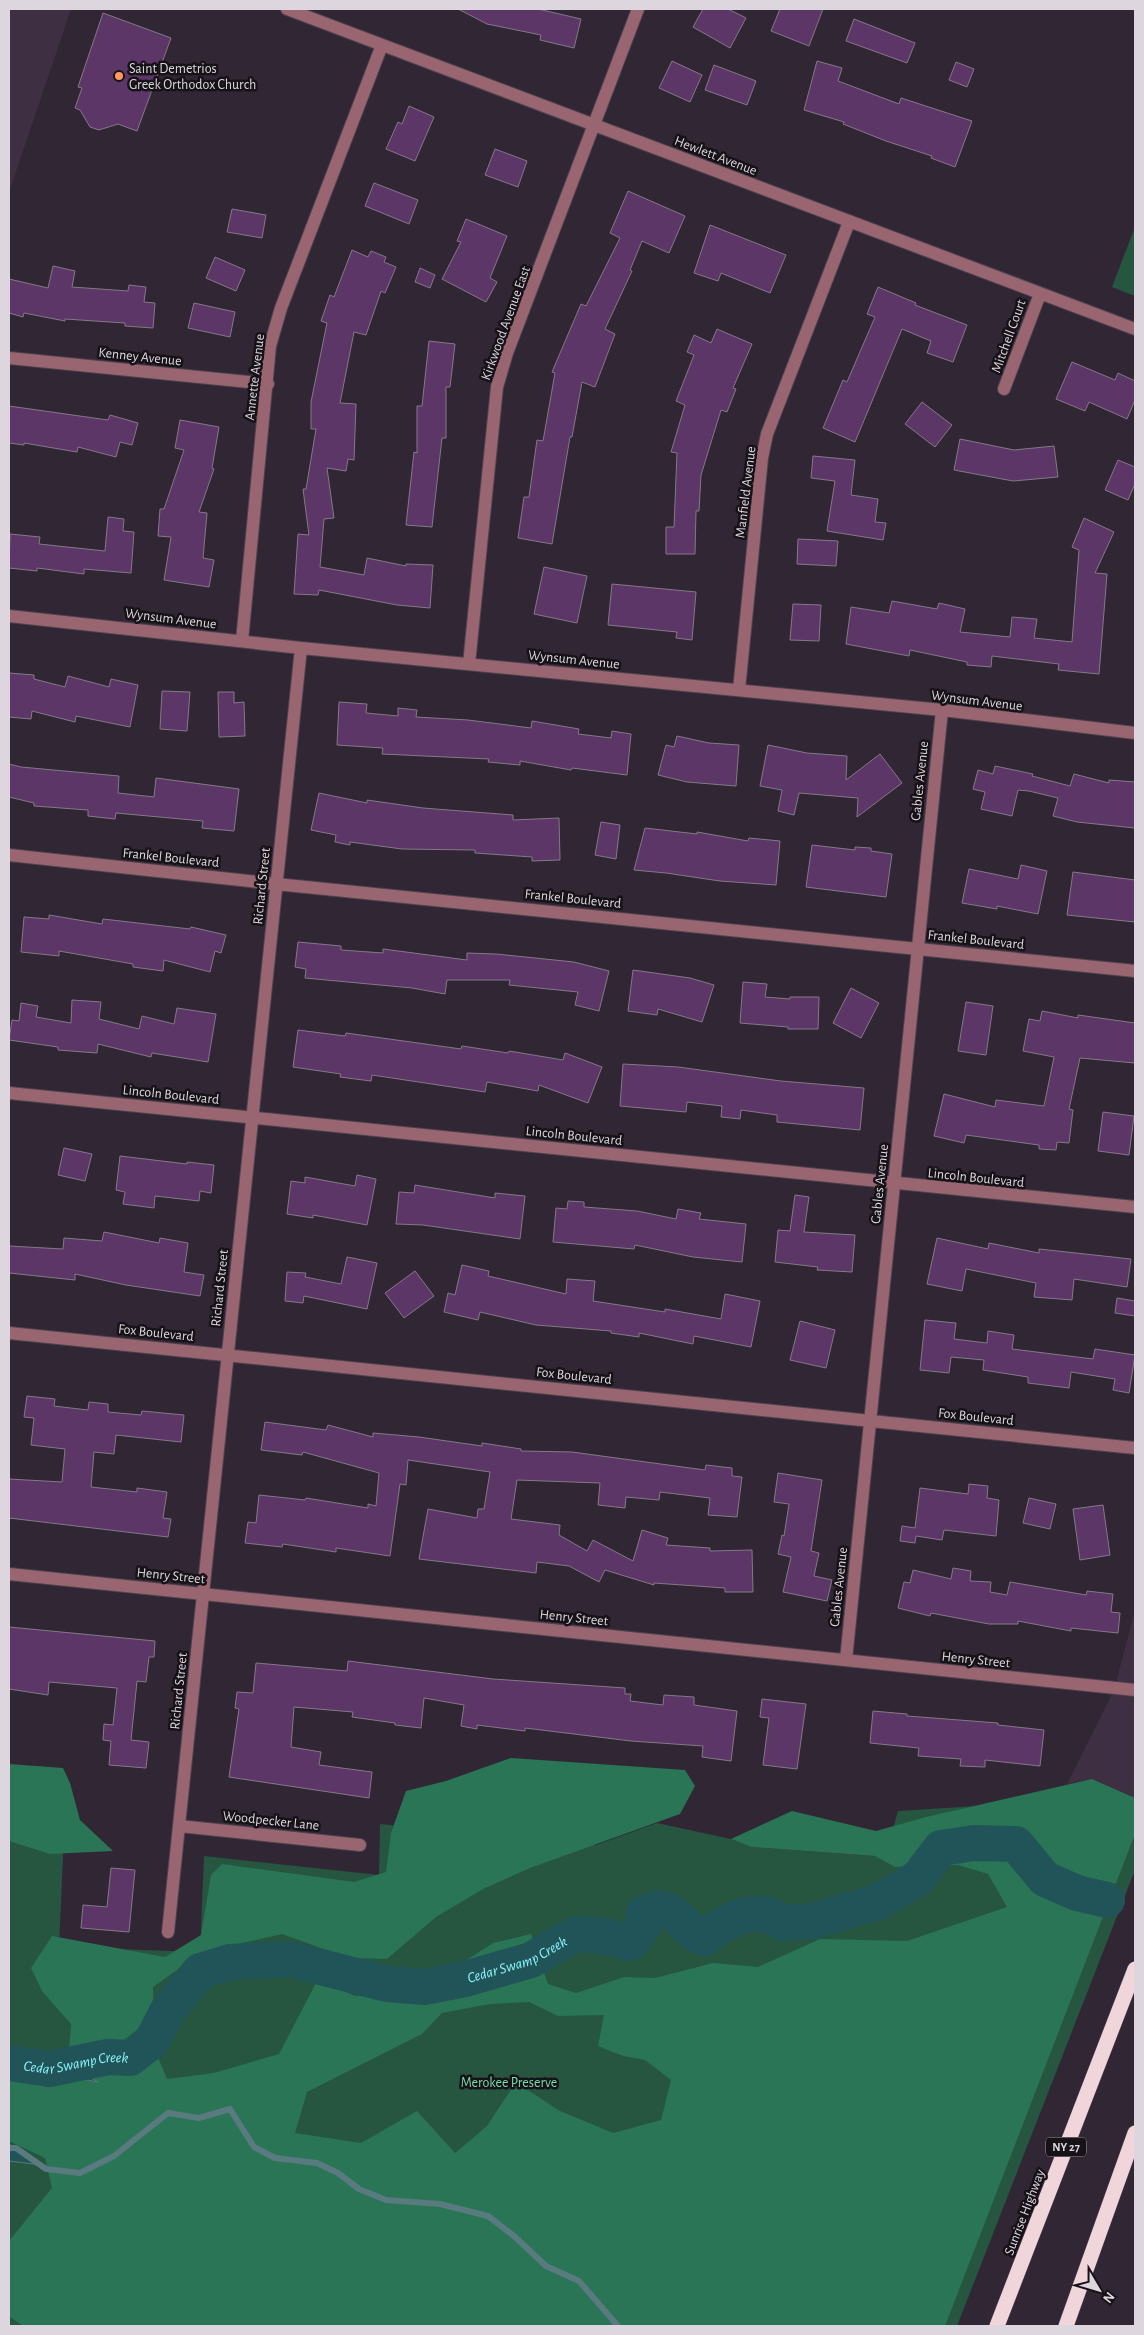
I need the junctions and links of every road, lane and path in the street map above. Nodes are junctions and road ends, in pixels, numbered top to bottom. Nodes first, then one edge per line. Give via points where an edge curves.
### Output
1 (287, 9) edge
2 (638, 9) edge
3 (302, 11) edge
4 (382, 45) junction
5 (595, 125) junction
6 (849, 222) junction
7 (1040, 294) junction
8 (1135, 329) edge
9 (9, 358) edge
10 (268, 384) junction
11 (1004, 389) dead end
12 (9, 616) edge
13 (242, 641) junction
14 (301, 648) junction
15 (468, 664) junction
16 (739, 690) junction
17 (942, 710) junction
18 (1135, 733) edge
19 (9, 855) edge
20 (276, 884) junction
21 (917, 948) junction
22 (1135, 971) edge
23 (9, 1093) edge
24 (252, 1118) junction
25 (894, 1184) junction
26 (1135, 1207) edge
27 (9, 1333) edge
28 (228, 1355) junction
29 (870, 1420) junction
30 (1135, 1448) edge
31 (9, 1574) edge
32 (203, 1594) junction
33 (846, 1660) junction
34 (1135, 1690) edge
35 (179, 1826) junction
36 (360, 1845) dead end
37 (168, 1932) dead end
38 (1135, 1969) edge
39 (1135, 2133) edge
40 (997, 2326) edge
41 (1066, 2326) edge

1 - 3 street, Hewlett Avenue
2 - 5 street, Kirkwood Avenue East
3 - 4 street, Hewlett Avenue
4 - 5 street, Hewlett Avenue
4 - 10 street, Annette Avenue via 281,308 270,346
5 - 6 street, Hewlett Avenue
5 - 15 street, Kirkwood Avenue East via 507,353 497,387
6 - 7 street, Hewlett Avenue
6 - 16 street, Manfield Avenue via 767,434
7 - 8 street, Hewlett Avenue
7 - 11 street, Mitchell Court
9 - 10 street, Kenney Avenue
10 - 13 street, Annette Avenue
12 - 13 street, Wynsum Avenue
13 - 14 street, Wynsum Avenue
14 - 15 street, Wynsum Avenue
14 - 20 street, Richard Street
15 - 16 street, Wynsum Avenue
16 - 17 street, Wynsum Avenue
17 - 18 street, Wynsum Avenue
17 - 21 street, Gables Avenue
19 - 20 street, Frankel Boulevard
20 - 21 street, Frankel Boulevard
20 - 24 street, Richard Street
21 - 22 street, Frankel Boulevard
21 - 25 street, Gables Avenue
23 - 24 street, Lincoln Boulevard
24 - 25 street, Lincoln Boulevard
24 - 28 street, Richard Street
25 - 26 street, Lincoln Boulevard
25 - 29 street, Gables Avenue
27 - 28 street, Fox Boulevard
28 - 29 street, Fox Boulevard
28 - 32 street, Richard Street
29 - 30 street, Fox Boulevard
29 - 33 street, Gables Avenue
31 - 32 street, Henry Street
32 - 33 street, Henry Street
32 - 35 street, Richard Street
33 - 34 street, Henry Street
35 - 36 street, Woodpecker Lane
35 - 37 street, Richard Street
38 - 40 highway, Sunrise Highway / NY 27
39 - 41 highway

